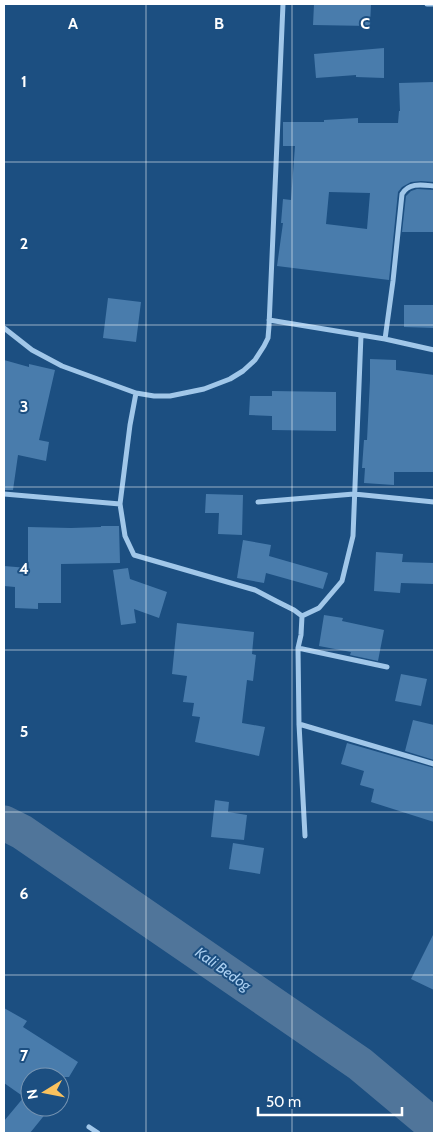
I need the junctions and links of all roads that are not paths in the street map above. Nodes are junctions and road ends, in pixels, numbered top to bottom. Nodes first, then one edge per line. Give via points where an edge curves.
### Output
1 (283, 4) edge
2 (426, 4) edge
3 (434, 4) edge
4 (434, 186) edge
5 (269, 320) junction
6 (4, 328) edge
7 (361, 335) junction
8 (386, 339) junction
9 (434, 350) edge
10 (136, 393) junction
11 (4, 494) edge
12 (354, 494) junction
13 (258, 502) dead end
14 (434, 502) edge
15 (120, 504) junction
16 (302, 616) junction
17 (298, 648) junction
18 (387, 667) dead end
19 (299, 724) junction
20 (434, 764) edge
21 (304, 836) dead end
22 (89, 1127) dead end
23 (98, 1133) edge

1 - 5 street
2 - 3 street
4 - 8 street via 411,186 402,194
5 - 7 street
5 - 10 street via 268,338 260,354 230,379 204,389 170,396
6 - 10 street via 32,350 62,366
7 - 8 street
7 - 12 street
8 - 9 street
10 - 15 street
11 - 15 street
12 - 13 street
12 - 14 street
12 - 16 street via 354,536 342,581 319,608
15 - 16 street via 126,536 134,556 255,590
16 - 17 street
17 - 18 street
17 - 19 street
19 - 20 street
19 - 21 street
22 - 23 street

